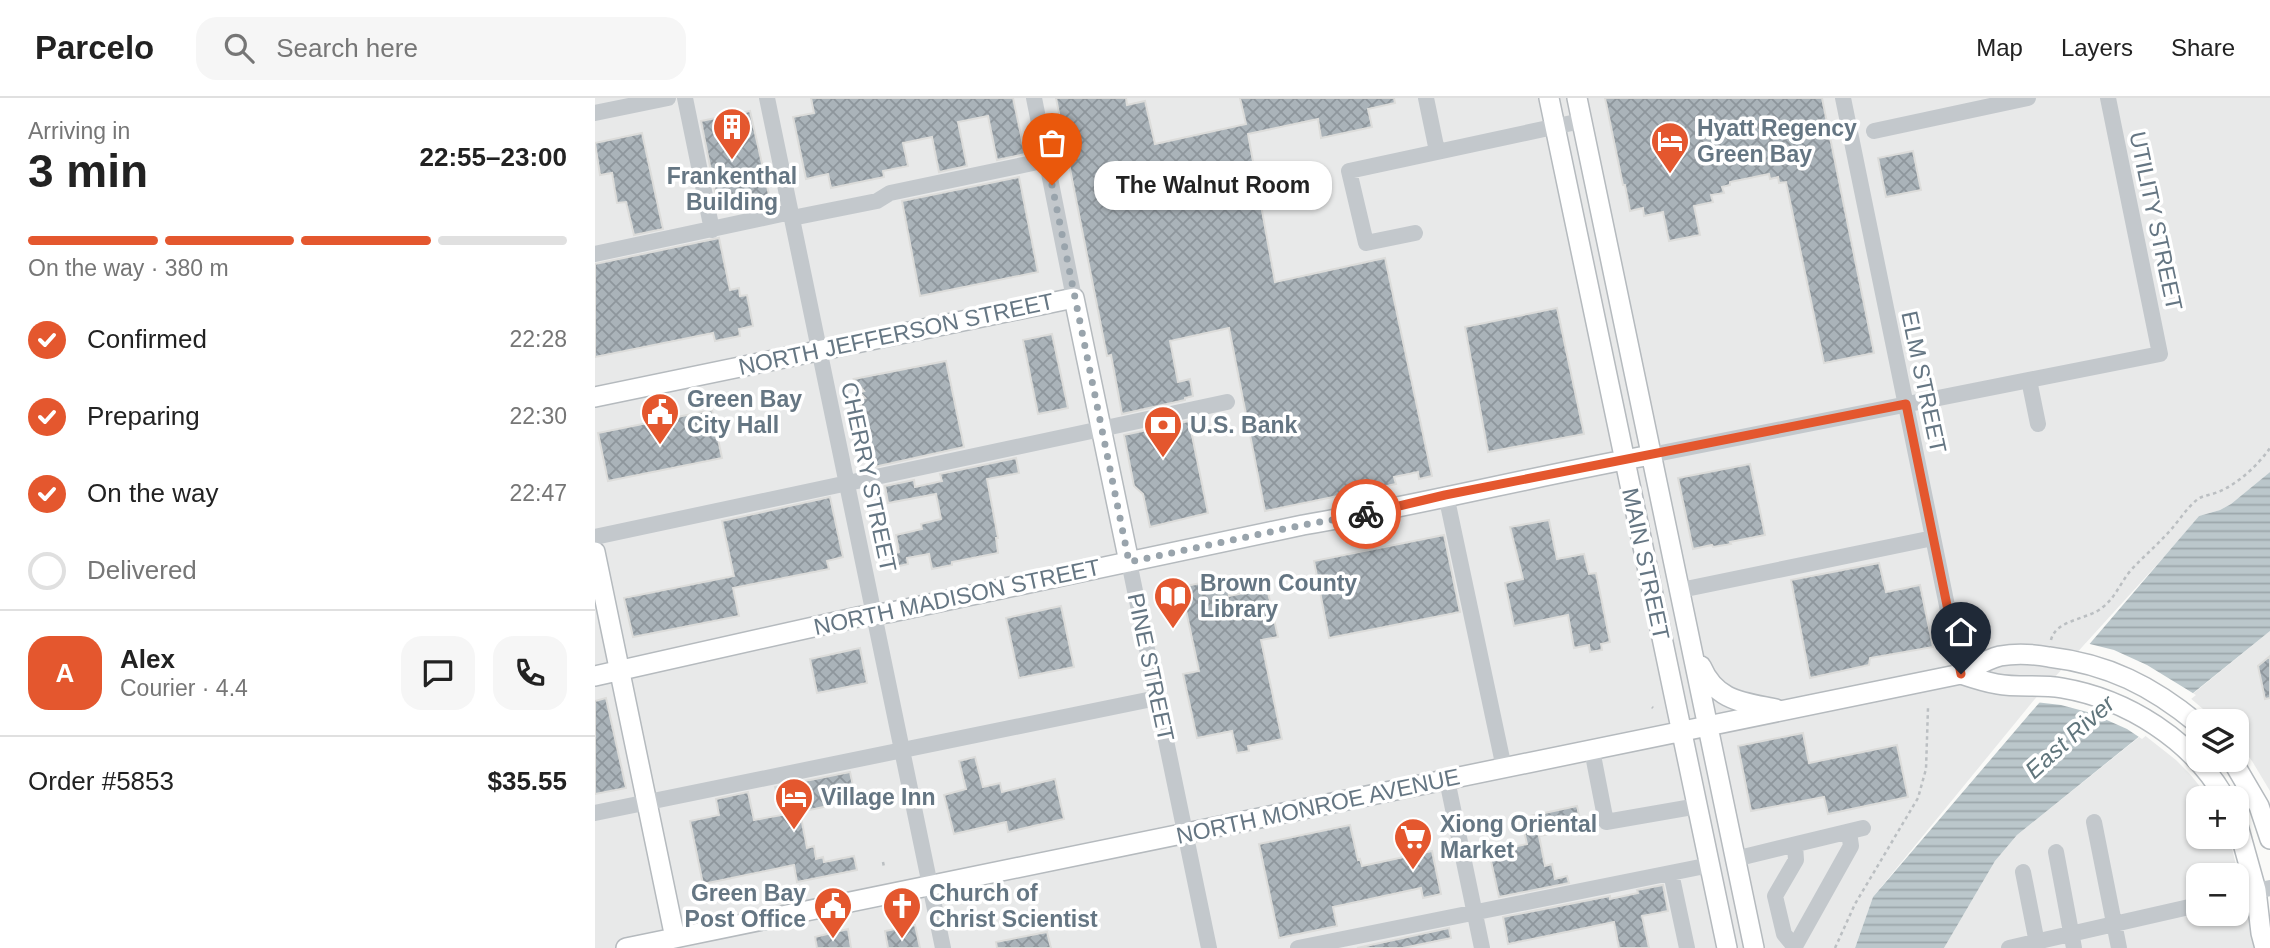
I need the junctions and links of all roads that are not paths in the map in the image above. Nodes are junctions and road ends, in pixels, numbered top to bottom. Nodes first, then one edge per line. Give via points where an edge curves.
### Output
1 (668, 98) edge
2 (685, 98) edge
3 (767, 98) edge
4 (1034, 98) edge
5 (1426, 98) edge
6 (1549, 98) edge
7 (1577, 98) edge
8 (1843, 98) edge
9 (2028, 98) edge
10 (2108, 98) edge
11 (595, 113) edge
12 (1581, 121) junction
13 (1555, 127) junction
14 (1882, 129) dead end
15 (1437, 151) junction
16 (1047, 160) junction
17 (791, 215) junction
18 (712, 230) junction
19 (1415, 233) dead end
20 (595, 254) edge
21 (1074, 298) junction
22 (819, 351) junction
23 (2161, 354) joint
24 (2029, 380) junction
25 (595, 397) edge
26 (1227, 402) dead end
27 (1906, 404) junction
28 (2038, 424) dead end
29 (1101, 429) junction
30 (1651, 454) junction
31 (1625, 459) junction
32 (846, 482) junction
33 (1445, 495) junction
34 (595, 537) edge
35 (1933, 538) junction
36 (595, 552) edge
37 (1129, 562) junction
38 (1681, 590) junction
39 (875, 614) junction
40 (1692, 645) junction
41 (619, 671) junction
42 (1961, 674) junction
43 (595, 676) edge
44 (1157, 698) junction
45 (1784, 711) junction
46 (2186, 715) edge
47 (1708, 726) junction
48 (1682, 732) junction
49 (1592, 750) junction
50 (903, 752) junction
51 (1504, 768) junction
52 (2240, 772) edge
53 (1447, 780) junction
54 (2216, 786) edge
55 (647, 803) junction
56 (1698, 806) junction
57 (2264, 811) edge
58 (595, 813) edge
59 (2094, 822) dead end
60 (1185, 834) junction
61 (2270, 839) edge
62 (1794, 845) junction
63 (2247, 849) edge
64 (2056, 852) dead end
65 (1735, 859) junction
66 (1710, 865) junction
67 (2023, 872) dead end
68 (1671, 873) junction
69 (930, 886) junction
70 (2263, 889) edge
71 (2186, 908) edge
72 (1475, 913) junction
73 (2114, 925) junction
74 (2072, 941) edge
75 (676, 943) edge
76 (2037, 945) edge
77 (1794, 947) edge
78 (626, 948) edge
79 (943, 948) edge
80 (1209, 948) edge
81 (1298, 948) edge
82 (1482, 948) edge
83 (1687, 948) edge
84 (1727, 948) edge
85 (1754, 948) edge
86 (2009, 948) edge
87 (2119, 948) edge
88 (2266, 948) edge

1 - 11 street
2 - 18 street
3 - 17 street, CHERRY STREET
4 - 16 street, PINE STREET
5 - 15 street
6 - 13 main road, MAIN STREET
7 - 12 main road, MAIN STREET
8 - 27 street, ELM STREET
9 - 14 street
10 - 23 street, UTILITY STREET
12 - 13 street
12 - 30 main road, MAIN STREET
13 - 15 street
13 - 31 main road, MAIN STREET
15 - 19 street via 1349,171 1366,243
16 - 17 street via 890,193 877,201
16 - 21 street, PINE STREET
17 - 18 street
17 - 22 street, CHERRY STREET
18 - 20 street
21 - 22 main road, NORTH JEFFERSON STREET
21 - 29 main road, PINE STREET
22 - 25 main road, NORTH JEFFERSON STREET
22 - 32 street, CHERRY STREET
23 - 24 street, NORTH MADISON STREET
24 - 27 street, NORTH MADISON STREET
24 - 28 street
26 - 29 street
27 - 30 street, NORTH MADISON STREET
27 - 35 street, ELM STREET
29 - 32 street
29 - 37 main road, PINE STREET
30 - 31 main road, NORTH MADISON STREET
30 - 38 main road, MAIN STREET
31 - 33 main road, NORTH MADISON STREET
31 - 48 main road, MAIN STREET
32 - 34 street
32 - 39 street, CHERRY STREET
33 - 37 main road, NORTH MADISON STREET
33 - 51 street
35 - 38 street
35 - 42 street, ELM STREET
36 - 41 main road
37 - 39 main road, NORTH MADISON STREET
37 - 44 street, PINE STREET
38 - 40 main road, MAIN STREET
39 - 41 main road, NORTH MADISON STREET
39 - 50 street, CHERRY STREET
40 - 45 main road via 1717,691
40 - 47 main road, MAIN STREET
41 - 43 main road, NORTH MADISON STREET
41 - 55 main road
42 - 45 main road, NORTH MONROE AVENUE
42 - 46 main road via 1999,656 2071,659 2143,684
42 - 54 main road via 1999,685 2047,686 2106,700 2171,737
44 - 50 street
44 - 60 street, PINE STREET
45 - 47 main road, NORTH MONROE AVENUE
47 - 48 main road, NORTH MONROE AVENUE
47 - 65 main road, MAIN STREET
48 - 49 main road, NORTH MONROE AVENUE
48 - 56 main road, MAIN STREET
49 - 51 main road, NORTH MONROE AVENUE
49 - 56 street via 1606,822
50 - 55 street
50 - 69 street, CHERRY STREET
51 - 53 main road, NORTH MONROE AVENUE
52 - 57 main road
53 - 60 main road, NORTH MONROE AVENUE
53 - 72 street
55 - 58 street
55 - 75 main road
56 - 66 main road, MAIN STREET
57 - 61 main road
59 - 73 street
60 - 69 main road, NORTH MONROE AVENUE
60 - 80 street, PINE STREET
62 - 65 street
62 - 77 street via 1796,860 1775,896 1783,934
62 - 77 street via 1856,830
63 - 70 main road
64 - 74 street
65 - 85 main road, MAIN STREET
66 - 68 street
66 - 84 main road, MAIN STREET
67 - 76 street
68 - 72 street
68 - 83 street
69 - 75 main road, NORTH MONROE AVENUE
69 - 79 street, CHERRY STREET
70 - 88 main road via 2261,933
71 - 73 street
72 - 81 street
72 - 82 street
73 - 74 street
73 - 87 street
74 - 76 street
75 - 78 main road, NORTH MONROE AVENUE
76 - 86 street

